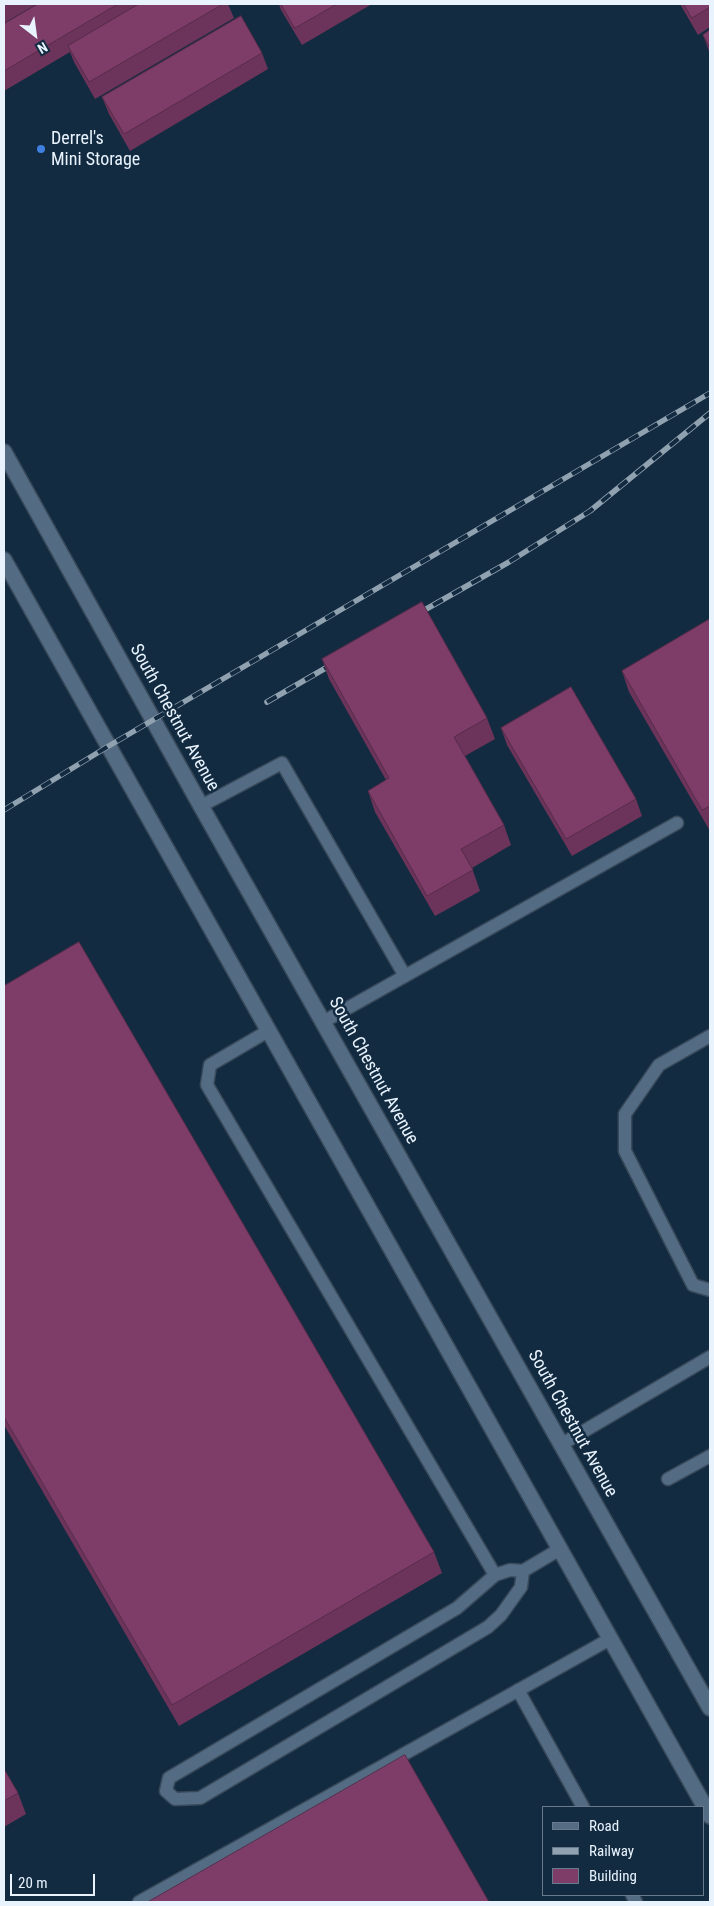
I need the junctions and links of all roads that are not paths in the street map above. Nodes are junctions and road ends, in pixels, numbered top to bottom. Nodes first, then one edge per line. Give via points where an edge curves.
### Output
1 (4, 452) edge
2 (4, 560) edge
3 (201, 806) junction
4 (678, 823) dead end
5 (405, 976) junction
6 (323, 1022) junction
7 (268, 1031) junction
8 (710, 1036) edge
9 (710, 1290) edge
10 (710, 1357) edge
11 (562, 1444) junction
12 (710, 1456) edge
13 (668, 1479) dead end
14 (560, 1549) junction
15 (523, 1571) junction
16 (495, 1574) junction
17 (610, 1639) junction
18 (518, 1690) junction
19 (710, 1708) edge
20 (582, 1806) edge
21 (710, 1816) edge
22 (139, 1902) edge

1 - 3 main road, South Chestnut Avenue
2 - 7 main road
3 - 5 lane via 282,762
3 - 6 main road, South Chestnut Avenue
4 - 5 lane
5 - 6 lane
6 - 11 main road, South Chestnut Avenue
7 - 14 main road
7 - 16 lane via 210,1065 207,1085
8 - 9 lane via 659,1065 625,1114 625,1151 693,1285
10 - 11 lane
11 - 19 main road, South Chestnut Avenue
12 - 13 lane
14 - 15 lane
14 - 17 main road
15 - 16 lane
15 - 16 lane via 521,1587 488,1628 200,1798 175,1799 166,1791 169,1778 457,1608
17 - 18 lane
17 - 21 main road
18 - 20 lane
18 - 22 lane

